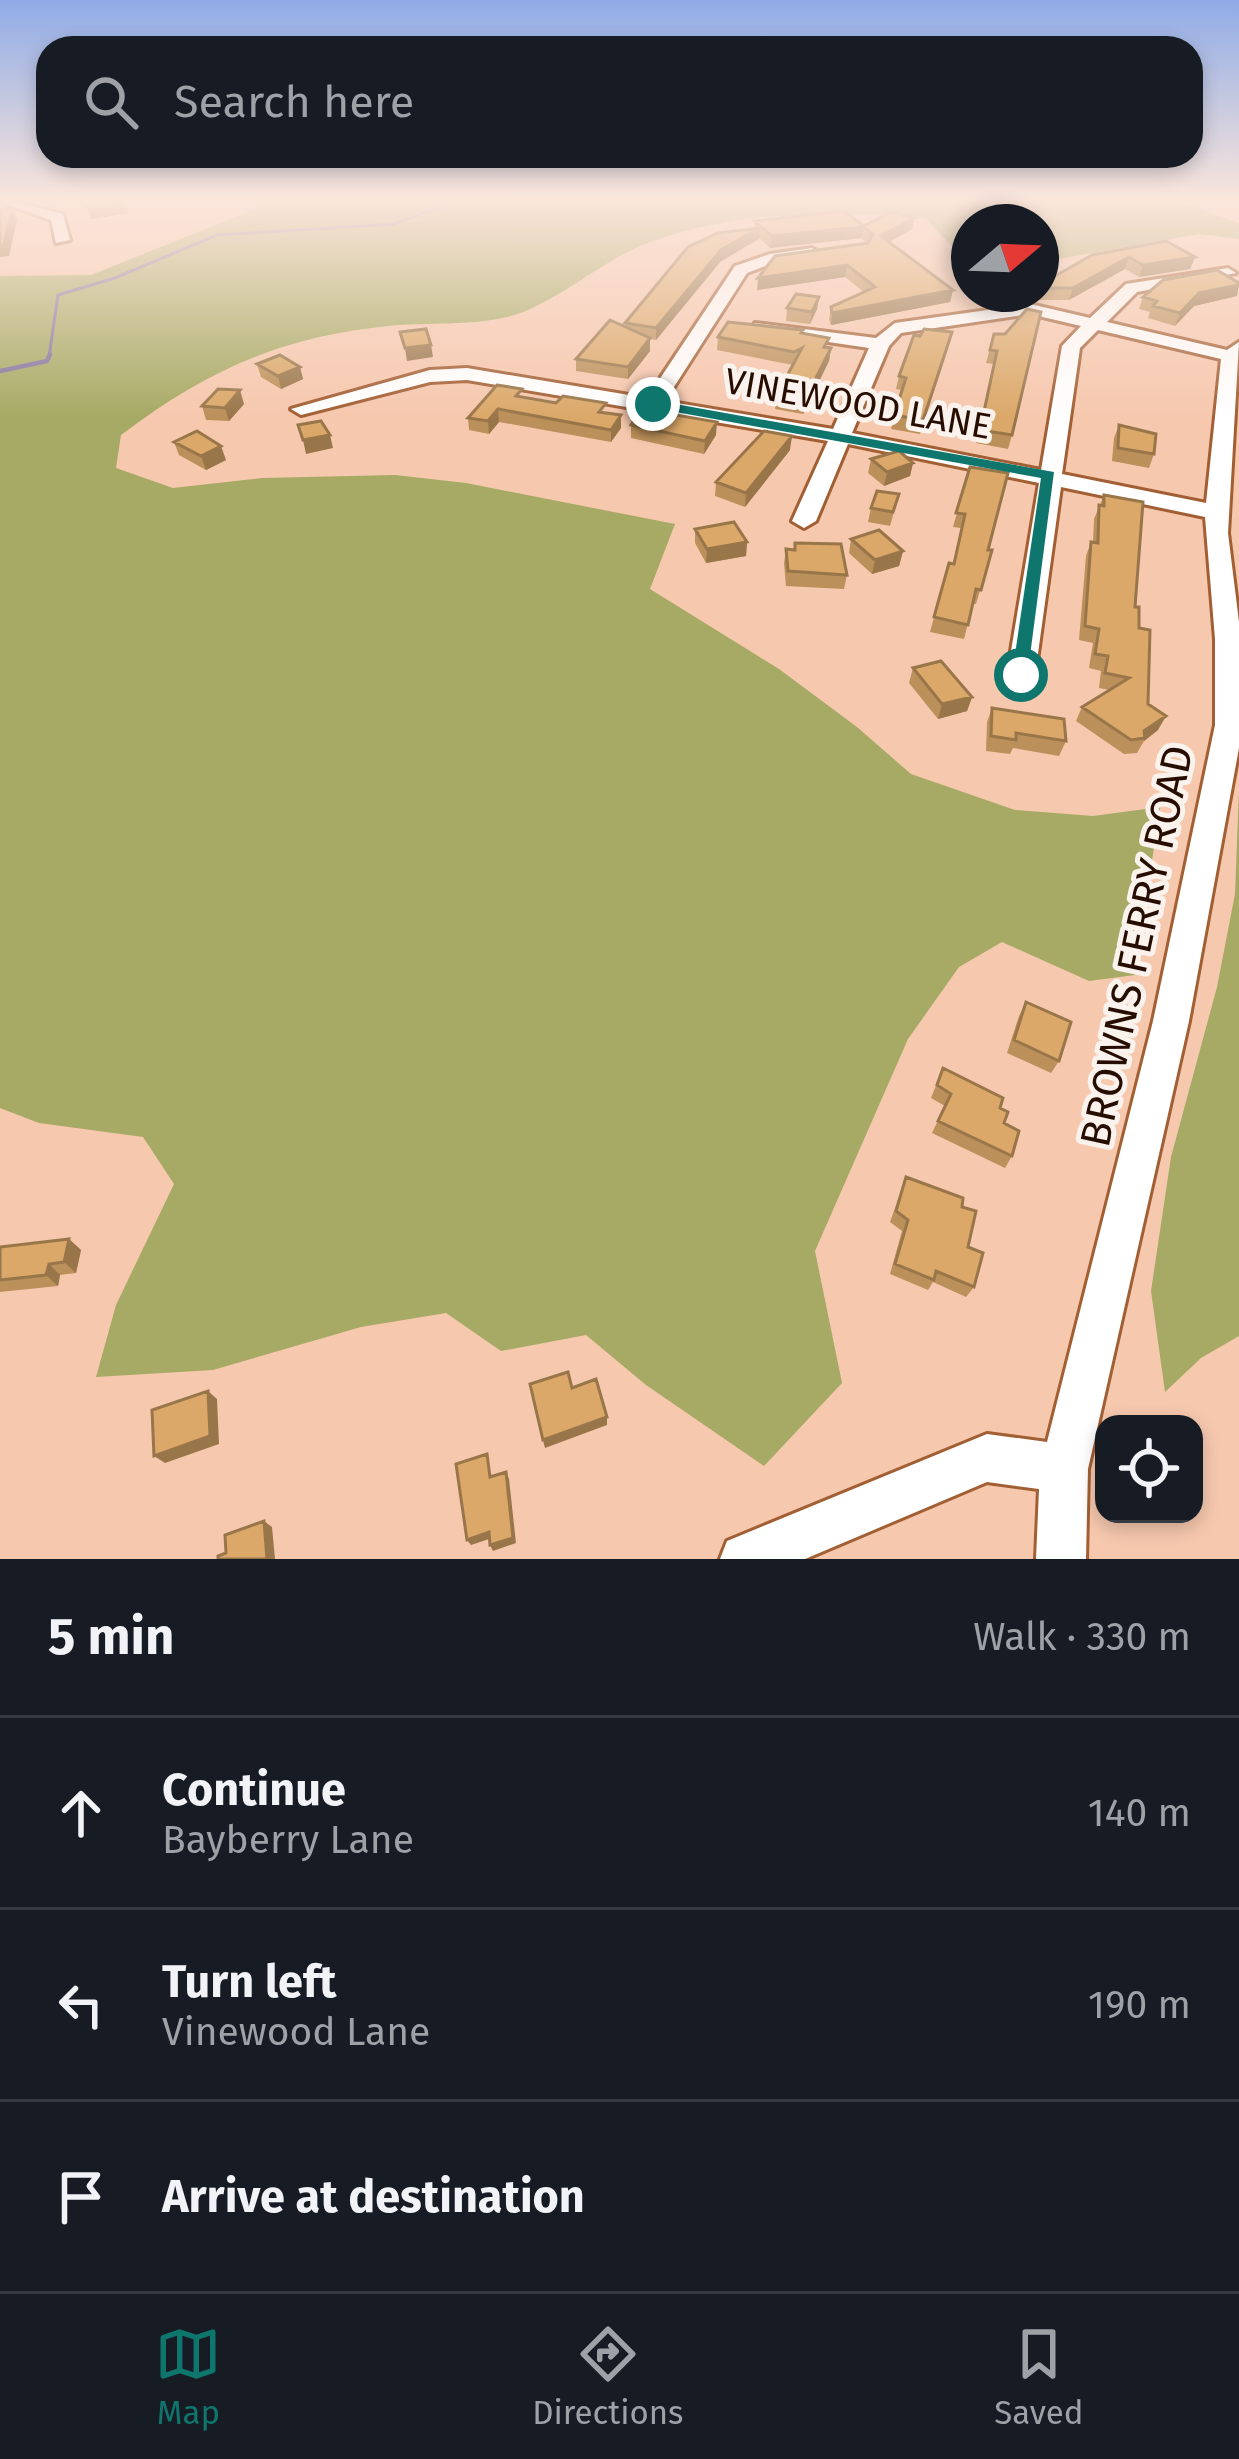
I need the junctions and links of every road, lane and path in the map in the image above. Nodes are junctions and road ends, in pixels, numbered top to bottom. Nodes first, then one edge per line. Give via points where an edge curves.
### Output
1 (740, 273) edge
2 (1228, 273) edge
3 (707, 319) junction
4 (729, 322) edge
5 (1095, 323) junction
6 (750, 326) edge
7 (880, 344) junction
8 (1236, 354) edge
9 (653, 404) junction
10 (301, 409) dead end
11 (843, 437) junction
12 (1049, 476) junction
13 (1217, 503) junction
14 (804, 521) dead end
15 (1021, 675) dead end
16 (1064, 1469) junction
17 (745, 1559) edge
18 (1061, 1559) edge

1 - 3 street
2 - 5 street via 1132,288
3 - 4 street
3 - 9 street
5 - 7 street via 1017,309 904,326
5 - 8 street
5 - 12 street via 1071,346
6 - 7 street
7 - 11 street
8 - 13 street, BROWNS FERRY ROAD via 1225,376
9 - 10 street, VINEWOOD LANE via 467,374
9 - 11 street, VINEWOOD LANE
11 - 12 street, VINEWOOD LANE
11 - 14 street
12 - 13 street, VINEWOOD LANE
12 - 15 street
13 - 16 street, BROWNS FERRY ROAD via 1229,724 1218,794
16 - 17 street via 988,1458
16 - 18 street, BROWNS FERRY ROAD

